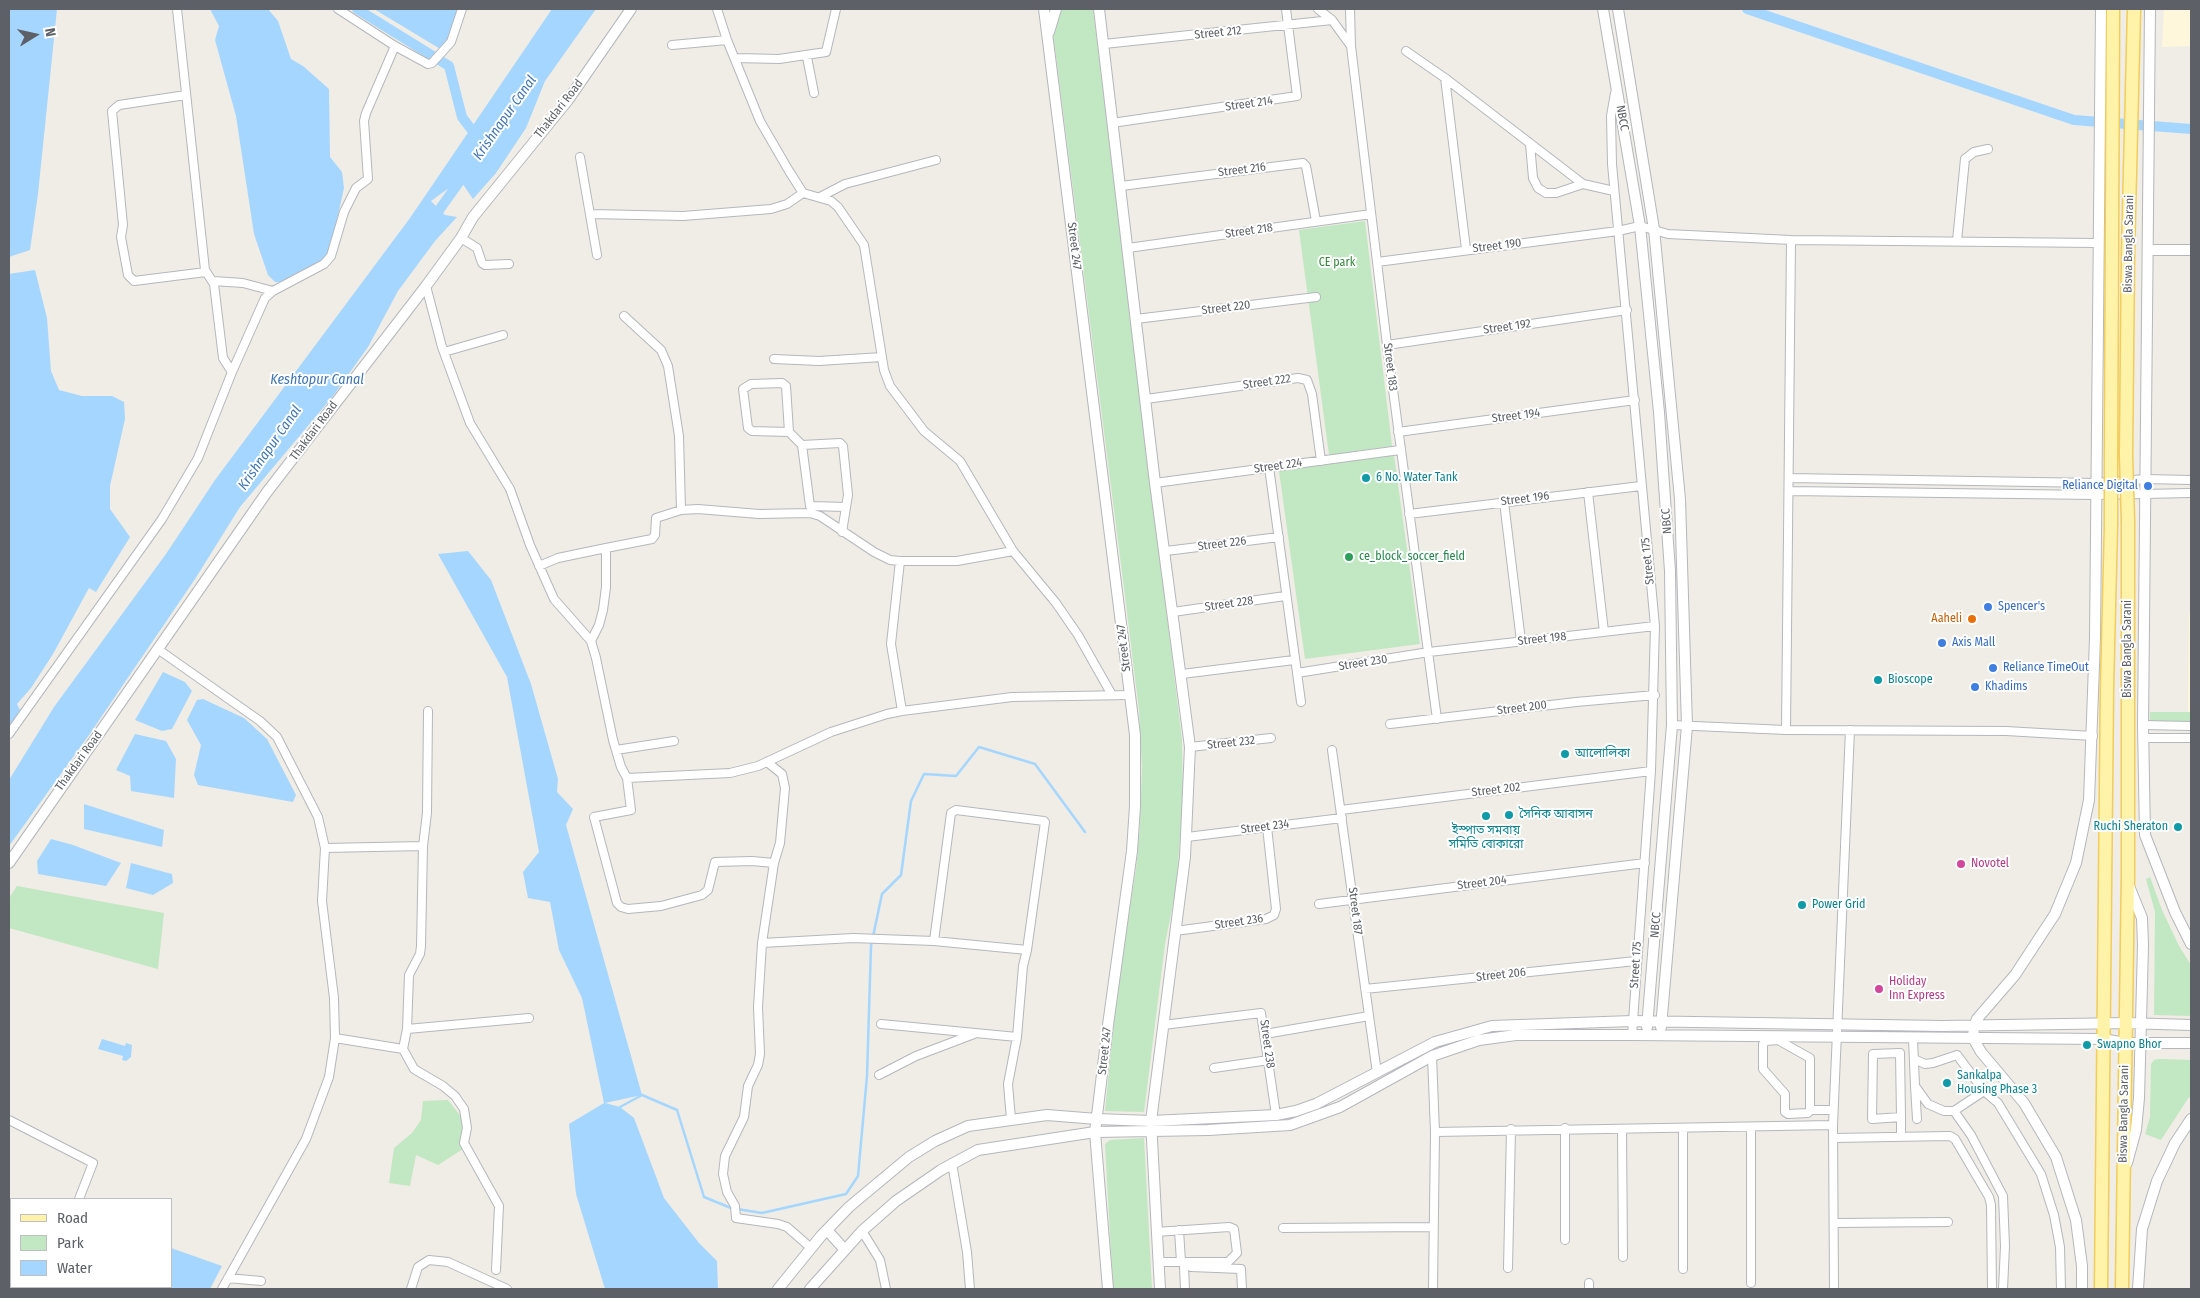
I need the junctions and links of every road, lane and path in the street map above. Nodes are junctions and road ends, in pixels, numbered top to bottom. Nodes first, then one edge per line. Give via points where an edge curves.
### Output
1 (177, 9) edge
2 (338, 9) edge
3 (462, 9) edge
4 (631, 9) edge
5 (717, 9) edge
6 (836, 9) edge
7 (1044, 9) edge
8 (1056, 9) edge
9 (1286, 9) edge
10 (1318, 9) edge
11 (1350, 9) edge
12 (1603, 9) edge
13 (1618, 9) edge
14 (2101, 9) edge
15 (2113, 9) edge
16 (2134, 9) edge
17 (2150, 9) edge
18 (1098, 10) edge
19 (1332, 20) junction
20 (1289, 25) junction
21 (1047, 38) junction
22 (726, 40) junction
23 (1104, 44) junction
24 (395, 46) junction
25 (672, 46) dead end
26 (1351, 46) junction
27 (1406, 51) dead end
28 (807, 57) junction
29 (736, 58) junction
30 (1445, 78) junction
31 (1616, 88) junction
32 (814, 93) dead end
33 (186, 95) junction
34 (2107, 101) junction
35 (1112, 123) junction
36 (1530, 144) junction
37 (1988, 149) dead end
38 (580, 157) dead end
39 (936, 160) dead end
40 (1583, 184) junction
41 (1121, 186) junction
42 (1614, 191) junction
43 (804, 193) junction
44 (820, 197) junction
45 (591, 214) junction
46 (1371, 214) junction
47 (1316, 221) junction
48 (1640, 226) junction
49 (1654, 229) junction
50 (1618, 231) junction
51 (461, 238) junction
52 (1791, 240) junction
53 (1956, 241) junction
54 (2098, 243) junction
55 (1128, 248) junction
56 (1466, 249) junction
57 (2148, 250) junction
58 (2191, 250) edge
59 (597, 255) dead end
60 (1377, 262) junction
61 (509, 264) dead end
62 (206, 272) junction
63 (213, 281) junction
64 (426, 286) junction
65 (273, 291) junction
66 (1316, 297) dead end
67 (1627, 310) junction
68 (624, 316) dead end
69 (1136, 319) junction
70 (503, 335) dead end
71 (1386, 345) junction
72 (444, 352) junction
73 (882, 358) junction
74 (774, 359) dead end
75 (232, 372) junction
76 (1146, 399) junction
77 (1635, 400) junction
78 (789, 432) junction
79 (1398, 432) junction
80 (802, 445) junction
81 (1400, 450) junction
82 (1321, 460) junction
83 (1269, 467) junction
84 (1789, 478) junction
85 (2146, 479) junction
86 (2191, 480) edge
87 (1155, 483) junction
88 (2096, 483) junction
89 (1641, 486) junction
90 (1789, 491) junction
91 (1588, 492) junction
92 (2146, 492) junction
93 (2191, 493) edge
94 (2096, 495) junction
95 (1504, 502) junction
96 (846, 507) junction
97 (681, 510) junction
98 (1409, 514) junction
99 (842, 532) junction
100 (1279, 537) junction
101 (606, 548) junction
102 (1013, 551) junction
103 (1166, 551) junction
104 (900, 561) junction
105 (539, 566) junction
106 (1286, 596) junction
107 (1173, 612) junction
108 (1655, 626) junction
109 (1604, 632) junction
110 (590, 641) junction
111 (1521, 641) junction
112 (159, 650) junction
113 (1429, 652) junction
114 (1294, 660) junction
115 (1296, 673) junction
116 (1182, 674) junction
117 (1112, 695) junction
118 (1130, 695) junction
119 (1655, 695) junction
120 (1300, 702) dead end
121 (428, 711) dead end
122 (902, 711) junction
123 (1437, 719) junction
124 (1390, 724) dead end
125 (1672, 725) junction
126 (2143, 725) junction
127 (1687, 726) junction
128 (2191, 726) edge
129 (1786, 730) junction
130 (1850, 730) junction
131 (9, 734) edge
132 (2093, 736) junction
133 (1272, 738) dead end
134 (2143, 738) junction
135 (2191, 738) edge
136 (674, 741) dead end
137 (1190, 747) junction
138 (616, 750) junction
139 (1332, 750) dead end
140 (767, 762) junction
141 (1652, 771) junction
142 (628, 778) junction
143 (1342, 814) junction
144 (1267, 827) junction
145 (1187, 838) junction
146 (423, 846) junction
147 (325, 848) junction
148 (1645, 862) junction
149 (9, 863) edge
150 (774, 863) junction
151 (2128, 883) junction
152 (1353, 900) junction
153 (1319, 904) dead end
154 (1175, 931) junction
155 (934, 941) junction
156 (762, 943) junction
157 (2191, 944) edge
158 (1028, 950) junction
159 (1636, 960) junction
160 (1365, 989) junction
161 (1369, 1016) junction
162 (529, 1018) dead end
163 (1632, 1021) junction
164 (1648, 1022) junction
165 (1661, 1022) junction
166 (2126, 1023) junction
167 (881, 1024) dead end
168 (1837, 1024) junction
169 (2102, 1024) junction
170 (2142, 1024) junction
171 (1162, 1025) junction
172 (2191, 1025) edge
173 (1974, 1026) junction
174 (407, 1029) junction
175 (975, 1034) junction
176 (1265, 1034) junction
177 (1632, 1035) junction
178 (1647, 1036) junction
179 (1660, 1036) junction
180 (1017, 1037) junction
181 (1837, 1037) junction
182 (335, 1038) junction
183 (1877, 1038) junction
184 (1894, 1038) junction
185 (1913, 1038) junction
186 (1973, 1038) junction
187 (2102, 1039) junction
188 (2126, 1043) junction
189 (2141, 1043) junction
190 (2191, 1043) edge
191 (403, 1049) junction
192 (1894, 1053) junction
193 (1877, 1054) junction
194 (1432, 1056) junction
195 (1914, 1059) junction
196 (1269, 1060) junction
197 (1214, 1068) dead end
198 (1377, 1072) junction
199 (879, 1075) dead end
200 (1915, 1086) junction
201 (1984, 1091) junction
202 (1810, 1110) junction
203 (1833, 1110) junction
204 (1954, 1112) junction
205 (1276, 1116) junction
206 (1901, 1117) junction
207 (2191, 1118) edge
208 (1011, 1119) junction
209 (1097, 1119) junction
210 (1917, 1119) dead end
211 (9, 1120) edge
212 (1151, 1121) junction
213 (1833, 1126) junction
214 (1751, 1127) junction
215 (1565, 1128) junction
216 (1622, 1128) junction
217 (1683, 1128) junction
218 (1511, 1130) junction
219 (1095, 1132) junction
220 (1150, 1132) junction
221 (1435, 1132) junction
222 (1901, 1137) junction
223 (1834, 1138) junction
224 (952, 1163) junction
225 (2124, 1175) junction
226 (79, 1198) edge
227 (1948, 1222) dead end
228 (1835, 1223) junction
229 (1433, 1227) junction
230 (1283, 1228) dead end
231 (827, 1230) junction
232 (1179, 1230) junction
233 (862, 1231) junction
234 (1156, 1232) junction
235 (1565, 1240) dead end
236 (811, 1248) junction
237 (844, 1249) junction
238 (1623, 1257) dead end
239 (1158, 1264) junction
240 (1182, 1264) junction
241 (1508, 1268) dead end
242 (1683, 1269) dead end
243 (496, 1270) dead end
244 (228, 1278) junction
245 (260, 1281) dead end
246 (1751, 1283) dead end
247 (222, 1289) edge
248 (411, 1289) edge
249 (507, 1289) edge
250 (778, 1289) edge
251 (810, 1289) edge
252 (886, 1289) edge
253 (970, 1289) edge
254 (1108, 1289) edge
255 (1160, 1289) edge
256 (1185, 1289) edge
257 (1242, 1289) edge
258 (1433, 1289) edge
259 (1834, 1289) edge
260 (1992, 1289) edge
261 (2003, 1289) edge
262 (2061, 1289) edge
263 (2082, 1289) edge
264 (2100, 1289) edge
265 (2122, 1289) edge
266 (2138, 1289) edge

1 - 33 street
2 - 24 street
3 - 24 street via 451,42 434,61 425,64
4 - 51 street, Thakdari Road via 585,77 473,217
5 - 22 street
6 - 28 street via 829,49 823,54
7 - 21 street, Street 247
8 - 21 street
9 - 20 street, Street 214
10 - 19 street, Street 183
11 - 26 street
12 - 31 street, NBCC
13 - 49 street
14 - 34 street
15 - 34 main road, Biswa Bangla Sarani
16 - 151 main road, Biswa Bangla Sarani, bridge via 2126,455
17 - 57 street
18 - 23 street
19 - 20 street, Street 212
19 - 26 street, Street 183
20 - 23 street, Street 212
20 - 35 street, Street 214 via 1297,96
21 - 118 street, Street 247
22 - 25 street
22 - 29 street
23 - 35 street
24 - 65 street via 366,113 364,134 368,179 356,188 344,212 331,256 324,264
26 - 46 street, Street 183
27 - 30 street
28 - 29 street
28 - 32 street
29 - 43 street via 760,121
30 - 36 street
30 - 56 street
31 - 42 street, Street 175 via 1611,116
31 - 48 street, NBCC
33 - 62 street
33 - 62 street via 119,106 112,111 123,225 121,237 128,275 134,281
34 - 54 street via 2100,132
34 - 169 main road, Biswa Bangla Sarani, bridge via 2113,138 2111,525
35 - 41 street
36 - 40 street
36 - 40 street via 1533,178 1538,188 1546,193 1556,193
37 - 53 street via 1974,152 1965,159
38 - 45 street
39 - 44 street via 845,184
40 - 42 street
41 - 47 street, Street 216 via 1303,163
41 - 55 street
42 - 50 street, Street 175
43 - 44 street
43 - 45 street via 787,204 771,208 683,216
44 - 73 street via 838,207 864,245
45 - 59 street
46 - 47 street, Street 218
46 - 60 street, Street 183
47 - 55 street, Street 218
48 - 49 street
48 - 50 street, Street 190
48 - 125 street, NBCC via 1659,412 1670,571
49 - 52 street via 1668,234
49 - 127 street via 1680,499
50 - 56 street, Street 190
50 - 67 street, Street 175
51 - 61 street via 477,248 485,265
51 - 64 street, Thakdari Road
52 - 53 street
52 - 84 street
53 - 54 street
54 - 88 street
55 - 69 street
56 - 60 street, Street 190
57 - 58 street
57 - 85 street
60 - 71 street, Street 183
62 - 63 street
63 - 65 street via 243,283
63 - 75 street via 223,358
64 - 72 street
64 - 112 street, Thakdari Road via 267,492
65 - 75 street via 266,298
66 - 69 street, Street 220
67 - 71 street, Street 192
67 - 77 street, Street 175
68 - 97 street via 652,340 667,361 679,436
69 - 76 street
70 - 72 street
71 - 79 street, Street 183
72 - 105 street via 470,423 510,489
73 - 74 street
73 - 102 street via 890,386 924,431 960,461
75 - 131 street via 198,458 165,513
76 - 82 street, Street 222 via 1298,378 1307,380 1312,394
76 - 87 street
77 - 79 street, Street 194
77 - 89 street, Street 175
78 - 78 street via 786,386 782,383 751,384 743,388 748,428 752,431
78 - 80 street
79 - 81 street, Street 183
80 - 96 street via 810,506
80 - 96 street via 842,444 846,462
81 - 82 street, Street 224
81 - 98 street, Street 183
82 - 83 street, Street 224
83 - 87 street, Street 224
83 - 100 street
84 - 88 street
84 - 90 street
85 - 86 street
85 - 88 street
85 - 92 street
87 - 103 street
88 - 94 street
89 - 91 street, Street 196
89 - 108 street, Street 175
90 - 94 street
90 - 129 street
91 - 95 street, Street 196
91 - 109 street
92 - 93 street
92 - 94 street
92 - 126 street
94 - 132 street
95 - 98 street, Street 196
95 - 111 street
96 - 99 street
97 - 99 street via 810,513 820,516
97 - 101 street via 656,518 652,539
98 - 113 street, Street 183
99 - 104 street via 890,560
100 - 103 street, Street 226
100 - 106 street
101 - 105 street via 558,558
101 - 110 street via 603,610 600,625
102 - 104 street via 957,561
102 - 117 street via 1056,603
103 - 107 street
104 - 122 street via 891,644
105 - 110 street via 554,599
106 - 107 street, Street 228
106 - 114 street
107 - 116 street
108 - 109 street, Street 198
108 - 119 street, Street 175
109 - 111 street, Street 198
110 - 138 street
111 - 113 street, Street 198
112 - 147 street via 260,720 277,737 318,817
112 - 149 street, Thakdari Road
113 - 115 street, Street 230
113 - 123 street, Street 183
114 - 115 street
114 - 116 street
115 - 120 street
116 - 137 street
117 - 118 street
117 - 122 street via 1012,696
118 - 209 street, Street 247 via 1135,735 1136,806
119 - 123 street, Street 200
119 - 141 street, Street 175
121 - 146 street via 427,814
122 - 140 street via 831,732
123 - 124 street, Street 200
125 - 127 street
125 - 164 street, NBCC
126 - 128 street
126 - 134 street
127 - 129 street
127 - 165 street
129 - 130 street
130 - 132 street
130 - 168 street
132 - 173 street via 2085,826 2065,893 2033,950
133 - 137 street, Street 232
134 - 135 street
134 - 157 street via 2145,835
136 - 138 street
137 - 145 street
138 - 142 street
139 - 143 street, Street 187
140 - 142 street via 730,773
140 - 150 street via 782,774 785,788 780,843
141 - 143 street, Street 202
141 - 148 street, Street 175
142 - 150 street via 631,810 594,817 617,903 621,907 661,906 702,895 708,890 715,862
143 - 144 street, Street 234
143 - 152 street, Street 187
144 - 145 street, Street 234
144 - 154 street, Street 236 via 1274,915 1266,919
145 - 154 street
146 - 147 street
146 - 174 street via 420,954 409,975
147 - 182 street via 322,900 334,998
148 - 152 street, Street 204
148 - 159 street, Street 175
150 - 156 street
151 - 166 main road, Biswa Bangla Sarani
151 - 170 street via 2142,918
152 - 153 street, Street 204
152 - 160 street, Street 187
154 - 171 street
155 - 156 street via 873,938
155 - 158 street
155 - 158 street via 950,816 956,810 1045,822
156 - 236 street via 758,1007 760,1054 748,1086 744,1117 725,1156 723,1169 727,1192 735,1206 734,1215 740,1220 757,1220 787,1227
158 - 180 street via 1023,966
159 - 160 street, Street 206
159 - 163 street, Street 175
160 - 161 street, Street 187
161 - 176 street
161 - 198 street, Street 187
162 - 174 street
163 - 164 street
163 - 177 street, Street 175
163 - 198 street via 1492,1026 1435,1042
164 - 165 street
164 - 178 street, NBCC
165 - 168 street
165 - 179 street
166 - 169 street
166 - 170 street
166 - 188 main road, Biswa Bangla Sarani
167 - 175 street
168 - 173 street
168 - 181 street
169 - 173 street
169 - 187 main road, Biswa Bangla Sarani
170 - 172 street
170 - 189 street
171 - 176 street, Street 238 via 1261,1013
171 - 212 street
173 - 186 street
174 - 191 street
175 - 180 street
175 - 199 street via 916,1056
176 - 196 street, Street 238
177 - 178 street
177 - 194 street via 1499,1037 1479,1040
178 - 179 street
179 - 181 street
180 - 208 street via 1008,1084
181 - 183 street
181 - 203 street
182 - 191 street
182 - 244 street via 326,1090 306,1139
183 - 184 street
183 - 193 street
184 - 185 street
184 - 192 street
185 - 186 street
185 - 195 street
186 - 187 street
186 - 263 street via 1980,1052 2024,1103 2056,1158 2076,1220
187 - 188 street
187 - 264 main road, Biswa Bangla Sarani
188 - 189 street
188 - 225 main road, Biswa Bangla Sarani
189 - 190 street
189 - 225 street via 2136,1130
191 - 243 street via 414,1069 443,1086 464,1109 468,1128 464,1143 499,1206
192 - 193 street
192 - 206 street via 1900,1053
193 - 206 street via 1873,1054 1872,1119
194 - 220 street via 1340,1107 1302,1123 1277,1128
194 - 221 street
195 - 200 street
195 - 201 street via 1933,1064 1957,1056
196 - 197 street
196 - 205 street, Street 238
198 - 205 street via 1316,1104
200 - 204 street via 1928,1104
200 - 210 street
201 - 204 street
201 - 262 street via 1998,1103 2041,1174 2060,1247
202 - 202 street via 1810,1058 1778,1040 1766,1041 1763,1044 1763,1069 1785,1094 1785,1112 1808,1114
202 - 203 street
203 - 213 street
204 - 261 street via 1971,1135 2003,1196
205 - 212 street
206 - 222 street
207 - 266 street via 2157,1181 2140,1241
208 - 209 street via 1047,1115
208 - 231 street via 968,1126 935,1141 853,1204
209 - 212 street
209 - 219 street, Street 247
211 - 226 street via 93,1163
212 - 220 street
213 - 214 street
213 - 223 street
214 - 217 street
214 - 246 street
215 - 216 street
215 - 218 street
215 - 235 street
216 - 217 street
216 - 238 street
217 - 242 street
218 - 221 street
218 - 241 street
219 - 220 street
219 - 224 street via 978,1150
219 - 254 street, Street 247
220 - 234 street
221 - 229 street
222 - 223 street
222 - 260 street via 1950,1136 1955,1139 1991,1205
223 - 228 street
224 - 233 street via 896,1201
224 - 253 street
225 - 265 main road, Biswa Bangla Sarani
227 - 228 street
228 - 259 street
229 - 230 street
229 - 258 street
231 - 236 street
231 - 237 street
232 - 234 street
232 - 240 street
232 - 240 street via 1229,1227 1234,1229 1237,1253 1228,1262
233 - 237 street
233 - 252 street via 880,1260
234 - 239 street
236 - 250 street
237 - 251 street
239 - 240 street
239 - 255 street
240 - 256 street
240 - 257 street via 1241,1269
244 - 245 street
244 - 247 street
248 - 249 street via 418,1268 429,1260 448,1262

